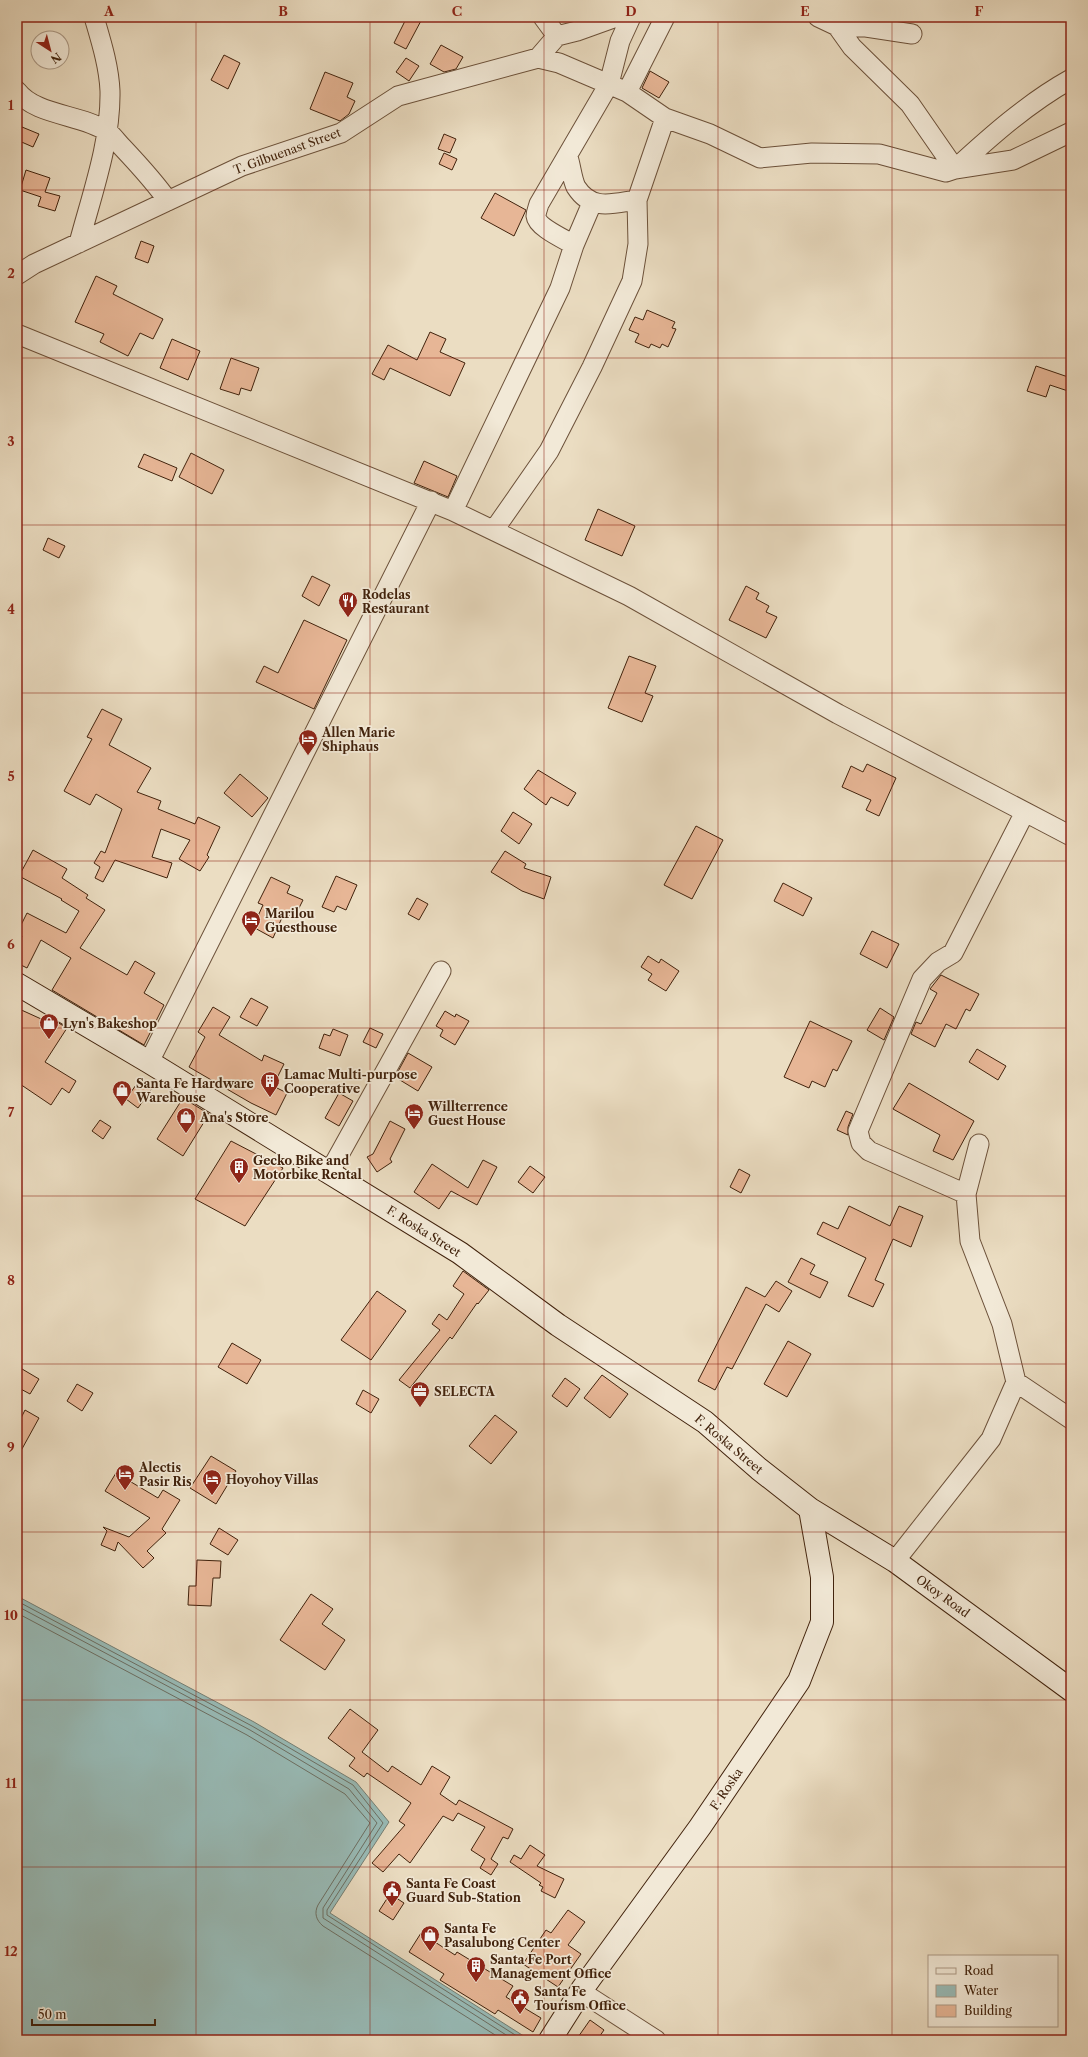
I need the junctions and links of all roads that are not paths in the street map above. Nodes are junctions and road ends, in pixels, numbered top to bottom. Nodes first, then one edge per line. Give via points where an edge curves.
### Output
1 (94, 17) edge
2 (543, 17) edge
3 (616, 17) edge
4 (631, 17) edge
5 (665, 17) edge
6 (818, 17) edge
7 (837, 26) junction
8 (912, 34) dead end
9 (557, 36) junction
10 (538, 58) junction
11 (1071, 79) edge
12 (609, 84) junction
13 (17, 91) edge
14 (627, 92) junction
15 (664, 118) junction
16 (108, 132) junction
17 (1071, 132) edge
18 (568, 157) junction
19 (955, 169) junction
20 (637, 200) junction
21 (168, 201) junction
22 (592, 203) junction
23 (79, 243) junction
24 (574, 245) junction
25 (17, 276) edge
26 (17, 334) edge
27 (431, 501) junction
28 (453, 511) junction
29 (494, 530) junction
30 (1025, 812) junction
31 (1071, 836) edge
32 (441, 971) dead end
33 (17, 984) edge
34 (149, 1062) junction
35 (979, 1144) dead end
36 (329, 1173) junction
37 (966, 1194) junction
38 (1016, 1382) junction
39 (1071, 1419) edge
40 (810, 1509) junction
41 (895, 1561) junction
42 (1071, 1690) edge
43 (580, 1991) junction
44 (550, 2040) edge
45 (656, 2040) edge

1 - 16 street via 104,48 110,91
2 - 9 street
3 - 9 street
4 - 12 street via 620,41
5 - 14 street
6 - 7 street
7 - 8 street via 866,27
7 - 19 street via 852,47 910,104
9 - 10 street
10 - 12 street via 559,63
10 - 21 street, T. Gilbuenast Street via 398,96 342,133 242,166
11 - 19 street via 1049,91 991,136
12 - 14 street
12 - 18 street
13 - 16 street via 37,106
14 - 15 street
15 - 19 street via 710,134 760,158 812,153 879,154 946,172
15 - 20 street
16 - 21 street via 151,177
16 - 23 street
17 - 19 street via 1013,160
18 - 22 street via 576,187
18 - 24 street via 539,204 536,215 537,222 542,226
20 - 22 street via 602,205
20 - 29 street via 638,244 629,288 549,451
21 - 23 street, T. Gilbuenast Street
22 - 24 street
23 - 25 street, T. Gilbuenast Street via 34,264
24 - 28 street via 560,288
26 - 27 street
27 - 28 street
27 - 34 street
28 - 29 street
29 - 30 street via 629,596 838,714
30 - 31 street
30 - 37 street via 953,953 938,962 922,979 858,1131 861,1143 869,1151
32 - 36 street
33 - 34 main road, F. Roska Street
34 - 36 main road, F. Roska Street
35 - 37 street
36 - 40 main road, F. Roska Street via 460,1253 558,1325 705,1422
37 - 38 street via 970,1241 1002,1324
38 - 39 street
38 - 41 street via 991,1439
40 - 41 main road, Okoy Road
40 - 43 main road, F. Roska via 822,1577 822,1622 799,1681 700,1827
41 - 42 main road, Okoy Road
43 - 44 main road, F. Roska
43 - 45 street

